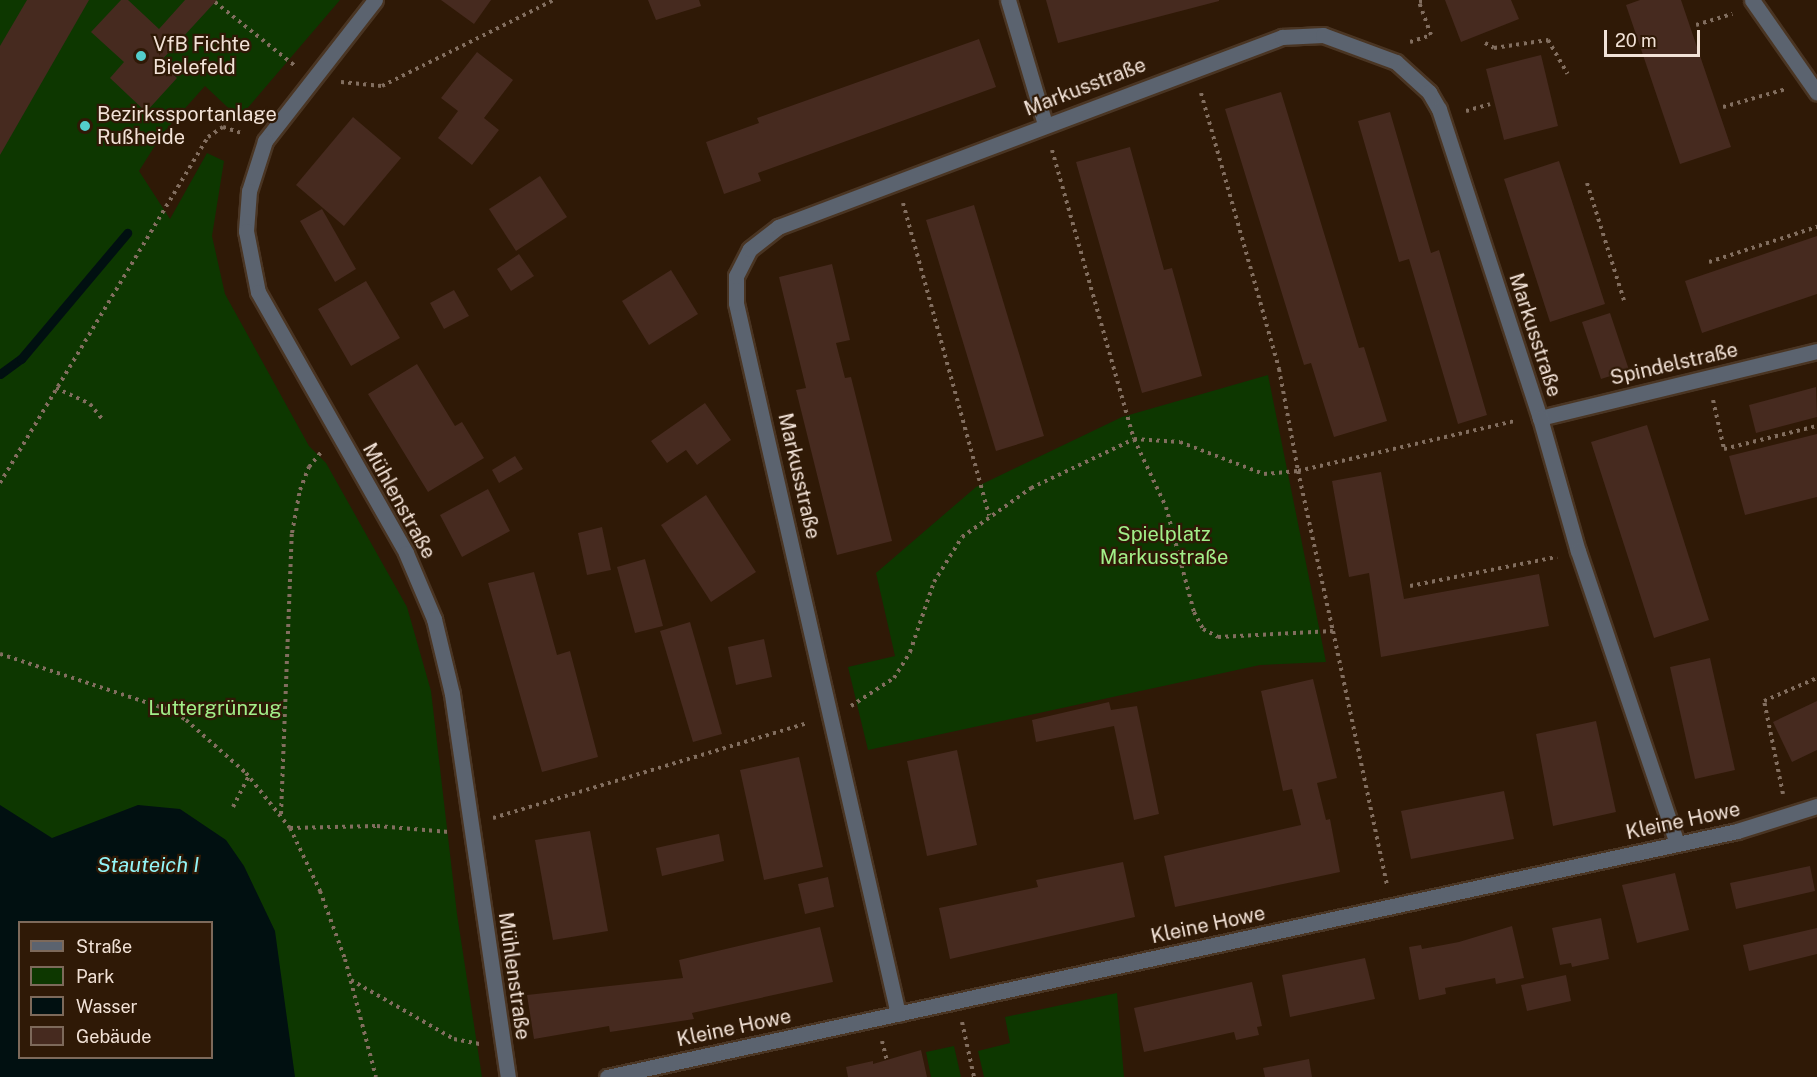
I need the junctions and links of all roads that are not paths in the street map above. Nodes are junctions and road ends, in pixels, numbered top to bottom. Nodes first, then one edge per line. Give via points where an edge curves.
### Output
1 (375, 0) edge
2 (1008, 0) edge
3 (1755, 4) edge
4 (1813, 88) edge
5 (1045, 124) junction
6 (1817, 351) edge
7 (1540, 418) junction
8 (1817, 806) edge
9 (1677, 844) junction
10 (898, 1014) junction
11 (508, 1077) edge
12 (607, 1077) edge

1 - 11 street, Mühlenstraße via 266,141 249,191 246,231 250,270 258,292 428,598 452,694
2 - 5 street
3 - 4 street
5 - 7 street, Markusstraße via 1282,37 1323,35 1396,62 1429,93 1439,109
5 - 10 street, Markusstraße via 778,227 750,249 736,276 736,303 833,714
6 - 7 street, Spindelstraße
7 - 9 street, Markusstraße via 1578,551
8 - 9 street, Kleine Howe via 1788,818
9 - 10 street, Kleine Howe
10 - 12 street, Kleine Howe

